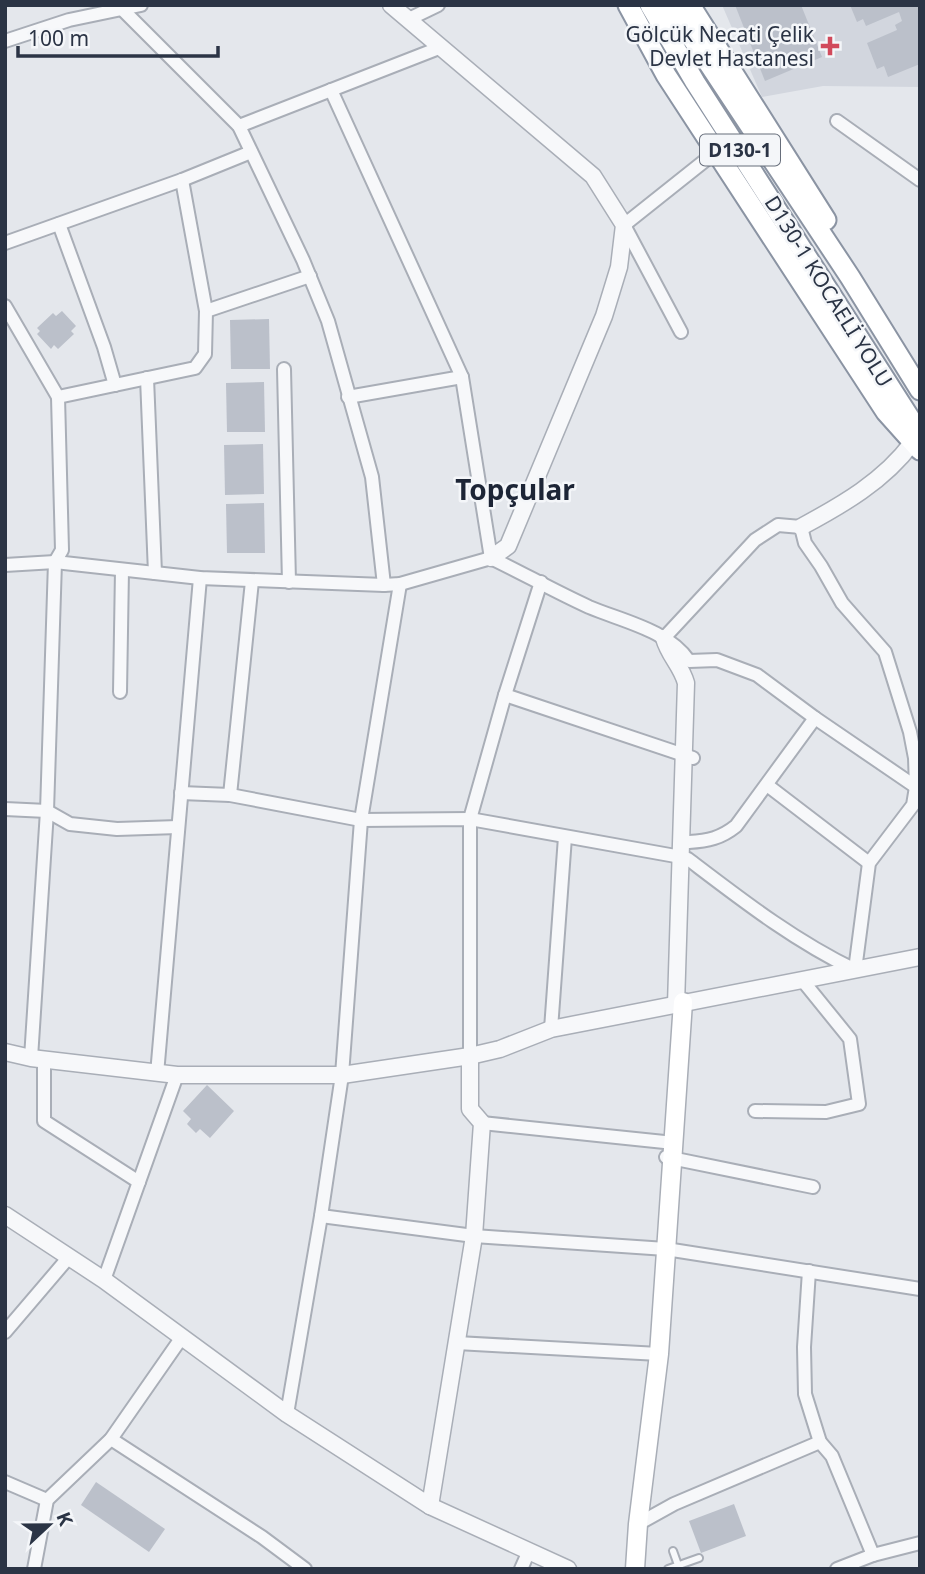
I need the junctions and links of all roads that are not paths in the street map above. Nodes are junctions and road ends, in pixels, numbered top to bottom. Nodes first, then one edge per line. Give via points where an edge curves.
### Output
1 (141, 5) edge
2 (391, 5) edge
3 (439, 5) edge
4 (628, 5) edge
5 (650, 5) edge
6 (670, 5) edge
7 (690, 5) edge
8 (123, 10) junction
9 (409, 19) junction
10 (5, 41) edge
11 (439, 48) junction
12 (331, 90) junction
13 (837, 121) dead end
14 (239, 126) junction
15 (718, 151) junction
16 (251, 152) junction
17 (919, 178) edge
18 (181, 180) junction
19 (59, 224) junction
20 (624, 225) junction
21 (5, 243) edge
22 (310, 276) junction
23 (5, 306) edge
24 (206, 311) junction
25 (681, 332) dead end
26 (890, 341) junction
27 (284, 369) dead end
28 (462, 377) junction
29 (147, 379) junction
30 (115, 385) junction
31 (920, 390) edge
32 (58, 397) junction
33 (348, 397) junction
34 (917, 443) edge
35 (801, 527) junction
36 (491, 558) junction
37 (55, 562) junction
38 (5, 565) edge
39 (122, 570) junction
40 (155, 573) junction
41 (201, 578) junction
42 (251, 581) junction
43 (289, 582) junction
44 (541, 582) junction
45 (400, 584) junction
46 (384, 585) junction
47 (664, 638) junction
48 (689, 661) junction
49 (120, 692) dead end
50 (505, 695) junction
51 (815, 718) junction
52 (688, 756) junction
53 (767, 785) junction
54 (916, 787) junction
55 (181, 793) junction
56 (230, 794) junction
57 (5, 809) edge
58 (47, 811) junction
59 (470, 819) junction
60 (360, 820) junction
61 (178, 827) junction
62 (565, 837) junction
63 (686, 852) junction
64 (869, 863) junction
65 (920, 957) edge
66 (855, 970) junction
67 (803, 981) junction
68 (679, 1003) junction
69 (551, 1029) junction
70 (5, 1052) edge
71 (470, 1056) junction
72 (38, 1058) junction
73 (157, 1073) junction
74 (342, 1074) junction
75 (177, 1075) junction
76 (755, 1111) dead end
77 (482, 1123) junction
78 (669, 1150) junction
79 (139, 1182) junction
80 (813, 1187) dead end
81 (5, 1215) edge
82 (321, 1216) junction
83 (474, 1236) junction
84 (662, 1248) junction
85 (69, 1257) junction
86 (809, 1272) junction
87 (104, 1280) junction
88 (920, 1289) edge
89 (5, 1332) edge
90 (182, 1337) junction
91 (457, 1343) junction
92 (654, 1354) junction
93 (287, 1414) junction
94 (111, 1439) junction
95 (820, 1441) junction
96 (5, 1482) edge
97 (47, 1500) junction
98 (430, 1506) junction
99 (638, 1524) junction
100 (920, 1543) edge
101 (529, 1551) junction
102 (673, 1551) dead end
103 (873, 1555) junction
104 (699, 1558) dead end
105 (678, 1565) junction
106 (34, 1569) edge
107 (305, 1569) edge
108 (521, 1569) edge
109 (568, 1569) edge
110 (626, 1569) edge
111 (635, 1569) edge
112 (668, 1569) edge
113 (837, 1569) edge

1 - 8 street
2 - 9 street
3 - 9 street
4 - 15 highway via 666,75
5 - 34 highway, D130-1 KOCAELİ YOLU / D130-1
6 - 26 highway, D130-1
7 - 26 highway via 866,285
8 - 10 street via 69,20
8 - 14 street
9 - 11 street
11 - 12 street
11 - 20 street via 593,176
12 - 14 street
12 - 28 street
13 - 17 street
14 - 16 street
15 - 20 street
15 - 34 highway via 886,412
16 - 18 street
16 - 22 street
18 - 19 street
18 - 24 street
19 - 21 street
19 - 30 street
20 - 25 street
20 - 36 street via 620,267 604,316 508,546
22 - 24 street
22 - 33 street via 328,321
23 - 32 street
24 - 29 street via 205,354 195,368
26 - 31 highway, D130-1
27 - 43 street
28 - 33 street
28 - 36 street
29 - 30 street
29 - 40 street
30 - 32 street
32 - 37 street via 62,550
33 - 46 street via 372,477
34 - 35 street via 846,503
35 - 47 street via 778,526 755,540
35 - 54 street via 805,543 842,603 885,652 910,732
36 - 44 street
36 - 45 street
37 - 38 street
37 - 39 street
37 - 58 street
39 - 40 street
39 - 49 street
40 - 41 street
41 - 42 street
41 - 55 street
42 - 43 street
42 - 56 street
43 - 46 street
44 - 47 street
44 - 50 street
45 - 46 street
45 - 60 street
47 - 48 street
47 - 52 street via 686,684
48 - 51 street via 717,660 757,675
48 - 52 street via 694,680
50 - 52 street
50 - 59 street
51 - 53 street
51 - 54 street
52 - 63 street
53 - 63 street via 736,826
53 - 64 street
54 - 64 street via 913,804
55 - 56 street
55 - 61 street
56 - 60 street
57 - 58 street
58 - 61 street via 70,824 117,829
58 - 72 street
59 - 60 street
59 - 62 street
59 - 71 street
60 - 74 street
61 - 73 street
62 - 63 street
62 - 69 street
63 - 66 street via 768,920
63 - 68 street
64 - 66 street
65 - 66 street
66 - 67 street
67 - 68 street
67 - 76 street via 850,1039 859,1104 826,1112
68 - 69 street
68 - 78 main road
69 - 71 street
70 - 72 street
71 - 74 street
71 - 77 street via 470,1109
72 - 73 street
72 - 79 street via 44,1121
73 - 75 street
74 - 75 street
74 - 82 street
75 - 79 street
77 - 78 street
77 - 83 street
78 - 80 street
78 - 84 main road
79 - 87 street
81 - 85 street
82 - 83 street
82 - 93 street
83 - 84 street
83 - 91 street
84 - 86 street
84 - 92 main road
85 - 87 street
85 - 89 street
86 - 88 street
86 - 95 street via 805,1394
87 - 90 street
90 - 93 street
90 - 94 street
91 - 92 street
91 - 98 street
92 - 99 main road
92 - 110 main road
93 - 98 street
94 - 97 street
94 - 107 street
95 - 99 street
95 - 103 street via 832,1455
96 - 97 street
97 - 106 street
98 - 101 street
99 - 111 main road
100 - 103 street
101 - 108 street
101 - 109 street
102 - 105 lane
103 - 113 street
104 - 105 lane
105 - 112 lane

